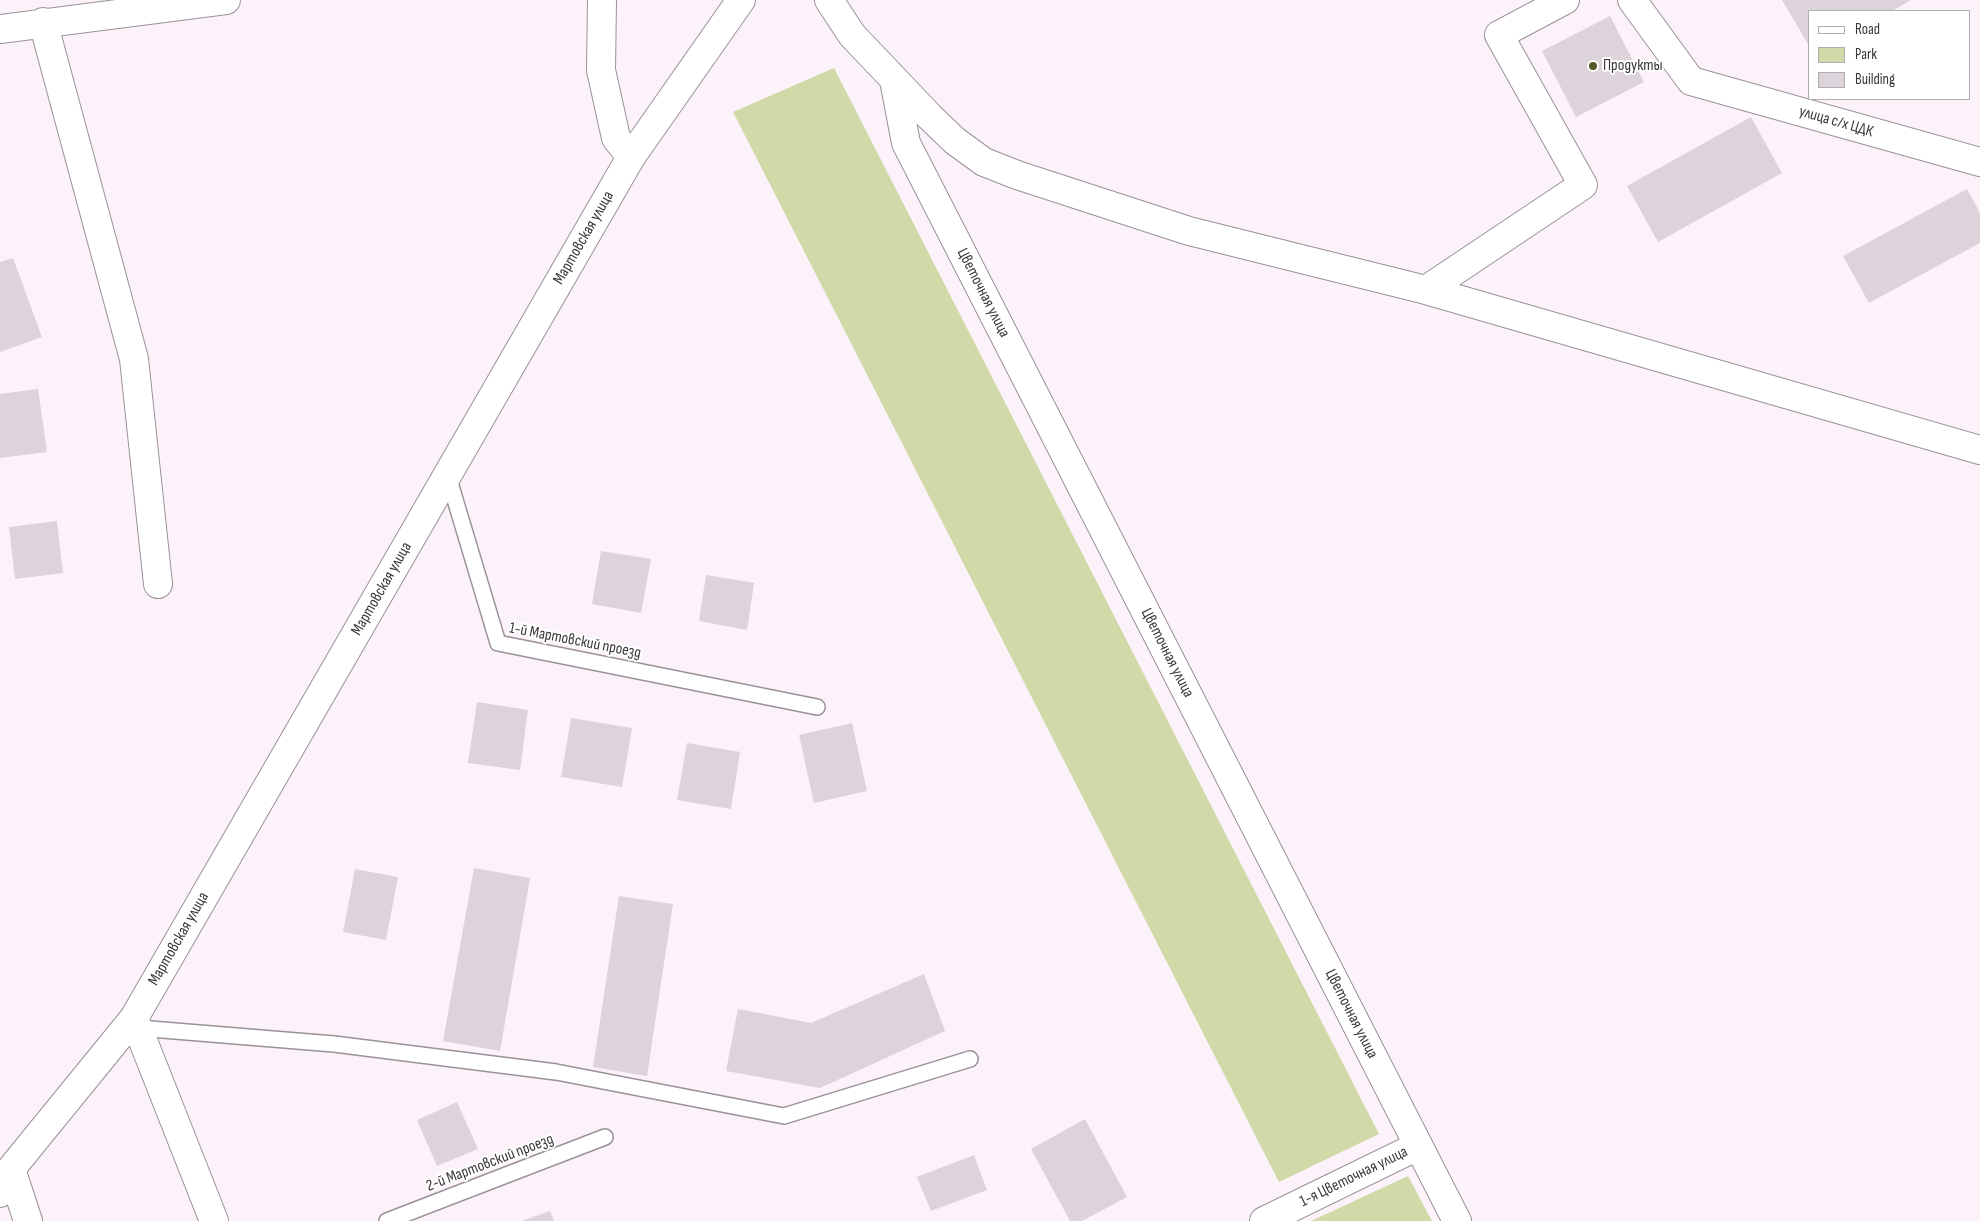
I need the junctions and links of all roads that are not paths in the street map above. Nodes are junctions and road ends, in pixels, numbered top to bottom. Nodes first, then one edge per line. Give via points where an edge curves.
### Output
1 (226, 0) edge
2 (602, 0) edge
3 (741, 0) edge
4 (829, 0) edge
5 (1565, 0) edge
6 (1632, 0) edge
7 (44, 22) junction
8 (0, 28) edge
9 (894, 80) junction
10 (631, 157) junction
11 (1980, 162) edge
12 (1426, 290) junction
13 (1980, 450) edge
14 (448, 476) junction
15 (158, 584) dead end
16 (817, 707) dead end
17 (136, 1023) junction
18 (970, 1059) dead end
19 (605, 1137) dead end
20 (1418, 1146) junction
21 (6, 1171) edge
22 (0, 1193) edge
23 (28, 1221) edge
24 (214, 1221) edge
25 (387, 1221) edge
26 (1264, 1221) edge
27 (1457, 1221) edge

1 - 7 street
2 - 10 street via 601,70 616,138
3 - 10 street, Мартовская улица
4 - 9 street via 852,35
5 - 12 street via 1499,35 1583,185
6 - 11 street, улица с/х ЦДК via 1691,81
7 - 8 street
7 - 15 street via 134,359
9 - 12 street via 955,141 984,162 1189,231
9 - 20 street, Цветочная улица via 906,143
10 - 14 street, Мартовская улица
12 - 13 street
14 - 16 lane, 1-й Мартовский проезд via 498,643
14 - 17 street, Мартовская улица
17 - 18 lane via 556,1072 784,1116
17 - 21 street, Мартовская улица
17 - 24 street
19 - 25 lane, 2-й Мартовский проезд
20 - 26 street, 1-я Цветочная улица
20 - 27 street, Цветочная улица
21 - 22 street, Мартовская улица
21 - 23 street

